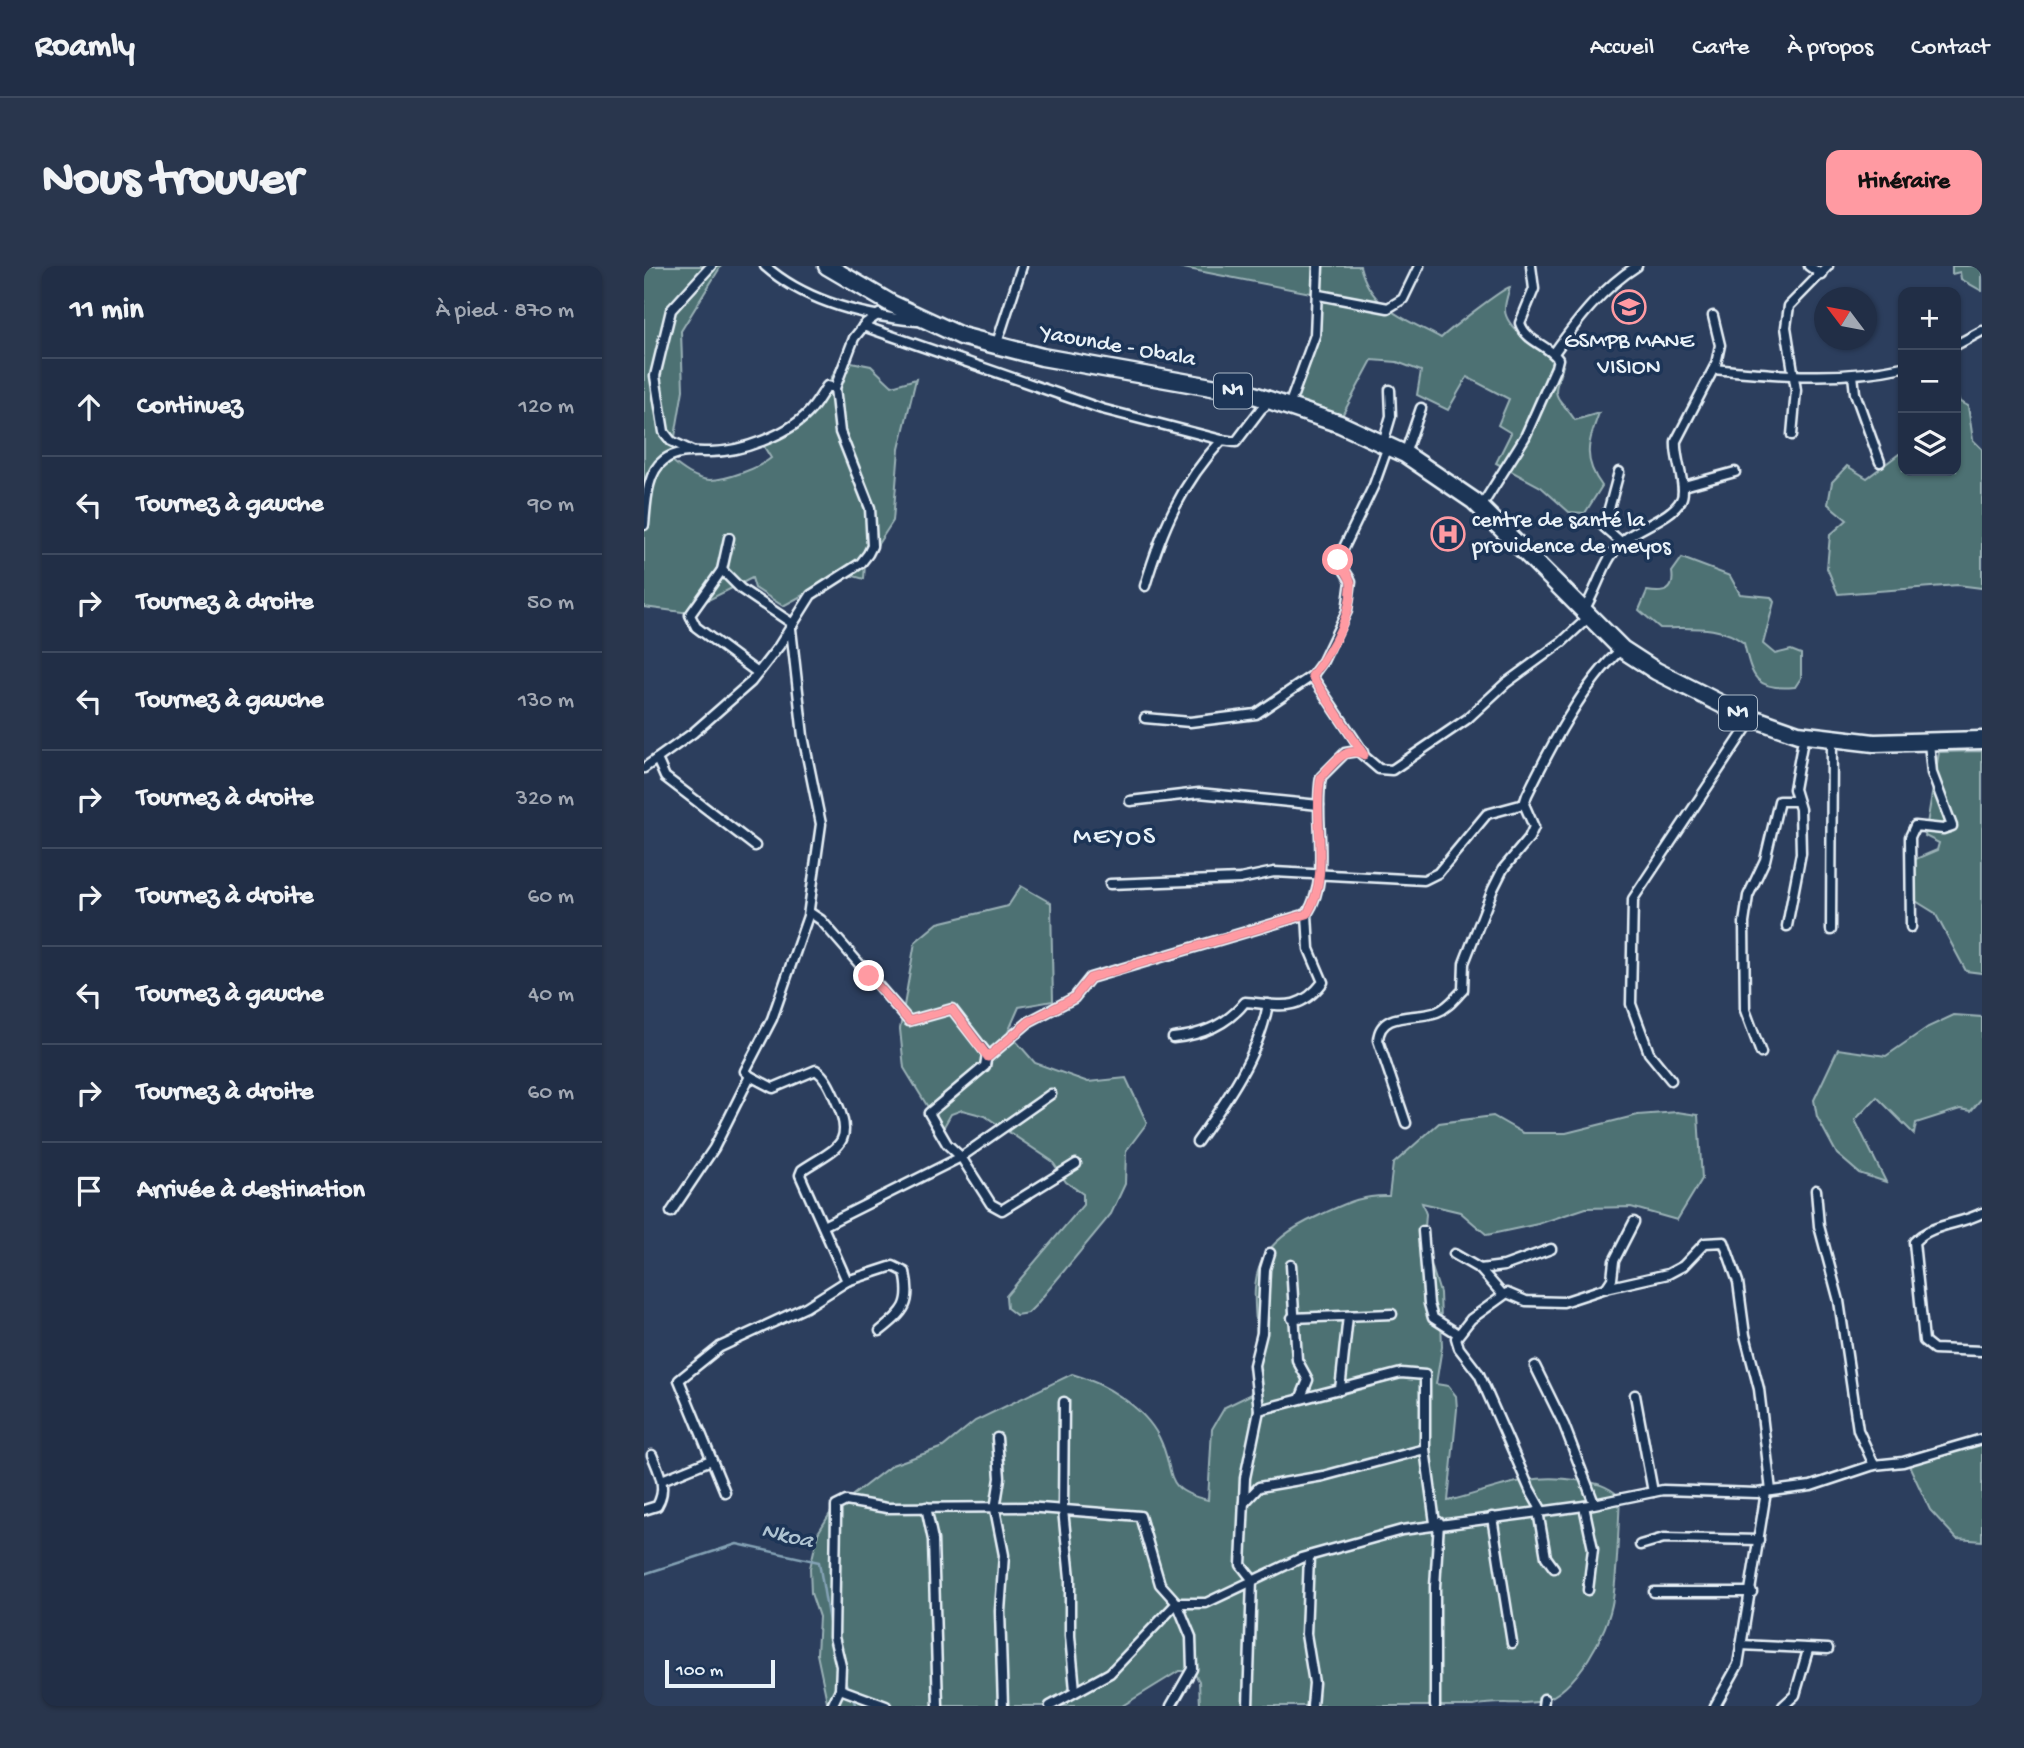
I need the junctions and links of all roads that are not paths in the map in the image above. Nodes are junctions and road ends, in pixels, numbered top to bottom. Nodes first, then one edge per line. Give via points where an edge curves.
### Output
1 (711, 266) edge
2 (765, 266) edge
3 (828, 266) edge
4 (1022, 266) edge
5 (1318, 266) edge
6 (1419, 266) edge
7 (1531, 266) edge
8 (1637, 266) edge
9 (1809, 266) edge
10 (1828, 266) edge
11 (1822, 275) junction
12 (1319, 295) junction
13 (879, 314) junction
14 (1713, 316) dead end
15 (927, 322) junction
16 (863, 326) junction
17 (1982, 331) edge
18 (1961, 342) edge
19 (996, 346) junction
20 (1554, 354) junction
21 (1898, 368) edge
22 (1714, 369) junction
23 (1853, 375) junction
24 (1792, 377) junction
25 (835, 388) junction
26 (1390, 390) dead end
27 (1272, 400) junction
28 (1289, 406) junction
29 (1421, 408) dead end
30 (1792, 435) dead end
31 (1222, 440) junction
32 (1385, 444) junction
33 (692, 451) junction
34 (1405, 454) junction
35 (1880, 462) dead end
36 (1619, 472) dead end
37 (1735, 472) dead end
38 (1684, 486) junction
39 (646, 489) edge
40 (1481, 508) junction
41 (644, 525) edge
42 (729, 538) dead end
43 (1621, 542) junction
44 (722, 570) junction
45 (1145, 586) dead end
46 (1587, 614) junction
47 (792, 626) junction
48 (1622, 649) junction
49 (758, 673) junction
50 (1312, 676) junction
51 (1145, 718) dead end
52 (1753, 718) junction
53 (1804, 734) junction
54 (1832, 738) junction
55 (1982, 740) edge
56 (1929, 743) junction
57 (1364, 755) junction
58 (657, 759) junction
59 (644, 768) edge
60 (1130, 801) dead end
61 (1797, 801) junction
62 (1524, 804) junction
63 (1319, 805) junction
64 (755, 846) dead end
65 (1318, 876) junction
66 (1110, 884) dead end
67 (809, 912) junction
68 (1307, 914) junction
69 (1787, 926) dead end
70 (1912, 927) dead end
71 (1831, 930) dead end
72 (1268, 1004) junction
73 (1173, 1038) dead end
74 (1761, 1053) dead end
75 (988, 1057) junction
76 (750, 1076) junction
77 (1671, 1080) dead end
78 (1051, 1094) dead end
79 (1406, 1123) dead end
80 (1197, 1142) dead end
81 (961, 1157) junction
82 (1076, 1164) dead end
83 (1816, 1190) dead end
84 (671, 1212) dead end
85 (1982, 1213) edge
86 (1634, 1222) dead end
87 (823, 1226) junction
88 (1423, 1231) dead end
89 (1551, 1249) dead end
90 (1270, 1252) dead end
91 (1454, 1254) dead end
92 (1291, 1265) dead end
93 (1480, 1269) junction
94 (847, 1280) junction
95 (1606, 1288) junction
96 (1503, 1295) junction
97 (1392, 1314) dead end
98 (1348, 1316) junction
99 (1292, 1318) junction
100 (880, 1331) dead end
101 (1458, 1334) junction
102 (1982, 1350) edge
103 (1535, 1366) dead end
104 (1340, 1390) junction
105 (1635, 1395) dead end
106 (1301, 1397) junction
107 (1064, 1402) dead end
108 (1259, 1410) junction
109 (997, 1438) dead end
110 (1982, 1439) edge
111 (1425, 1449) junction
112 (652, 1455) dead end
113 (711, 1460) junction
114 (1874, 1465) junction
115 (662, 1480) junction
116 (1769, 1491) junction
117 (725, 1492) dead end
118 (1653, 1492) junction
119 (1244, 1503) junction
120 (1594, 1503) junction
121 (1584, 1506) junction
122 (926, 1507) junction
123 (995, 1509) junction
124 (644, 1510) edge
125 (1063, 1510) junction
126 (1540, 1511) junction
127 (1492, 1517) junction
128 (1437, 1523) junction
129 (1759, 1540) junction
130 (1640, 1545) dead end
131 (1309, 1556) junction
132 (1554, 1568) dead end
133 (1252, 1579) junction
134 (1588, 1590) dead end
135 (1654, 1592) dead end
136 (1752, 1592) junction
137 (1177, 1603) junction
138 (1512, 1643) dead end
139 (1741, 1646) junction
140 (1828, 1649) dead end
141 (1808, 1650) junction
142 (840, 1689) junction
143 (1075, 1690) junction
144 (832, 1706) edge
145 (886, 1706) edge
146 (937, 1706) edge
147 (1003, 1706) edge
148 (1050, 1706) edge
149 (1171, 1706) edge
150 (1248, 1706) edge
151 (1312, 1706) edge
152 (1435, 1706) edge
153 (1715, 1706) edge
154 (1783, 1706) edge

1 - 33 street via 671,310 654,376 664,432 671,441
2 - 13 street via 814,298
3 - 15 highway, Yaounde - Obala / N1
4 - 19 street
5 - 12 street
6 - 12 street via 1403,299 1388,308
7 - 20 street via 1534,289 1520,323 1526,336
8 - 20 street via 1578,318
9 - 11 street
10 - 11 street
11 - 24 street via 1807,284 1789,306 1786,327
12 - 28 street via 1315,335
13 - 15 street
13 - 16 street
14 - 22 street via 1720,345
15 - 19 highway, Yaounde - Obala / N1
16 - 25 street
16 - 31 street via 1102,409
17 - 18 street
19 - 27 highway, Yaounde - Obala / N1
20 - 40 street via 1556,367 1538,412
21 - 23 street
22 - 24 street
22 - 38 street via 1676,441 1674,455
23 - 24 street
23 - 35 street
24 - 30 street via 1796,390
25 - 33 street via 827,386 808,414 786,429 732,450
25 - 47 street via 840,432 870,508 872,546 861,562 811,595
26 - 32 street
27 - 28 highway, Yaounde - Obala / N1
27 - 31 street via 1236,442
28 - 32 highway, Yaounde - Obala / N1
29 - 34 street
31 - 45 street via 1195,470 1160,536
32 - 34 highway, Yaounde - Obala / N1
32 - 50 street via 1374,485 1338,560 1351,581 1347,611
33 - 39 street via 665,459
34 - 40 highway, Yaounde - Obala / N1
36 - 43 street via 1604,527
37 - 38 street
38 - 43 street via 1680,502
39 - 41 street
40 - 46 highway, Yaounde - Obala / N1
42 - 44 street
43 - 46 street via 1605,563
44 - 47 street
44 - 49 street via 690,615 695,627
46 - 48 highway, Yaounde - Obala / N1
46 - 57 street via 1562,642 1466,719 1392,770 1379,769
47 - 49 street
47 - 67 street via 803,736 821,824
48 - 52 highway, Yaounde - Obala / N1 via 1714,702
48 - 62 street via 1572,713
49 - 58 street via 693,733
50 - 51 street via 1256,714 1190,722
50 - 57 street
52 - 53 highway, Yaounde - Obala / N1
52 - 77 street via 1633,899 1630,1004 1649,1053
53 - 54 highway, Yaounde - Obala / N1
53 - 61 street via 1794,789
54 - 56 highway, Yaounde - Obala / N1
54 - 71 street
55 - 56 highway, Yaounde - Obala / N1
56 - 70 street via 1933,773 1952,827 1915,826 1910,837
57 - 63 street via 1345,753 1321,777
58 - 59 street
58 - 64 street via 665,777
60 - 63 street via 1199,793
61 - 69 street via 1801,853
61 - 74 street via 1779,801 1765,860 1748,896 1744,923 1745,1010
62 - 65 street via 1487,814 1438,873 1424,880
62 - 79 street via 1534,827 1493,889 1464,963 1463,990 1438,1012 1385,1022 1379,1029 1378,1040
63 - 65 street
65 - 66 street via 1274,872 1240,879
65 - 68 street
67 - 75 street via 909,1021 952,1009
67 - 76 street via 772,1018 745,1071
68 - 72 street via 1309,949 1323,982 1310,999 1287,1006
68 - 75 street via 1090,978 1074,998 1030,1021
72 - 73 street via 1245,1002 1233,1018 1195,1036
72 - 80 street via 1264,1027 1242,1073
75 - 81 street via 985,1066 929,1113 947,1144
76 - 84 street via 714,1148
76 - 87 street via 773,1088 816,1070 833,1094 845,1120 844,1138 800,1175
78 - 81 street
81 - 82 street via 992,1204 1002,1210
81 - 87 street
83 - 114 street via 1819,1226 1839,1301 1858,1430
85 - 102 street via 1951,1222 1914,1242 1924,1341 1934,1349
86 - 95 street
87 - 94 street
88 - 101 street via 1433,1318
89 - 93 street via 1504,1266
90 - 108 street via 1254,1365
91 - 93 street
92 - 99 street
93 - 96 street
94 - 100 street via 893,1266 905,1272 907,1304
94 - 113 street via 806,1307 720,1347 679,1380
95 - 96 street via 1563,1302
95 - 116 street via 1668,1274 1705,1244 1724,1242 1738,1282 1759,1389
96 - 101 street
97 - 98 street
98 - 99 street
98 - 104 street
99 - 106 street via 1297,1360 1308,1380
101 - 126 street via 1456,1343 1479,1374
103 - 120 street
104 - 106 street
104 - 111 street via 1401,1373 1425,1376
105 - 118 street
106 - 108 street
107 - 125 street
108 - 119 street
109 - 123 street via 1000,1478
110 - 114 street via 1903,1462
111 - 119 street via 1323,1476 1259,1487
111 - 128 street
112 - 115 street
113 - 115 street
113 - 117 street
114 - 116 street via 1811,1486
115 - 124 street via 662,1498 657,1506
116 - 118 street
116 - 129 street
118 - 120 street
119 - 133 street via 1241,1565
120 - 121 street
121 - 126 street
121 - 134 street via 1593,1549
122 - 123 street
122 - 142 street via 887,1508 846,1501 836,1506 834,1637 841,1666
122 - 146 street via 933,1540
123 - 125 street
123 - 147 street via 1004,1555 1000,1612
125 - 137 street via 1140,1516 1160,1584
125 - 143 street
126 - 127 street
126 - 132 street via 1546,1557
127 - 128 street
127 - 138 street
128 - 131 street
128 - 152 street
129 - 130 street via 1664,1538
129 - 136 street
131 - 133 street
131 - 151 street via 1306,1634 1314,1683
133 - 137 street via 1206,1603
133 - 150 street
135 - 136 street
136 - 139 street
137 - 143 street via 1110,1673
137 - 149 street via 1191,1637 1192,1669
139 - 141 street
139 - 153 street via 1738,1665
140 - 141 street
141 - 154 street via 1795,1695
142 - 144 street
142 - 145 street
143 - 148 street

